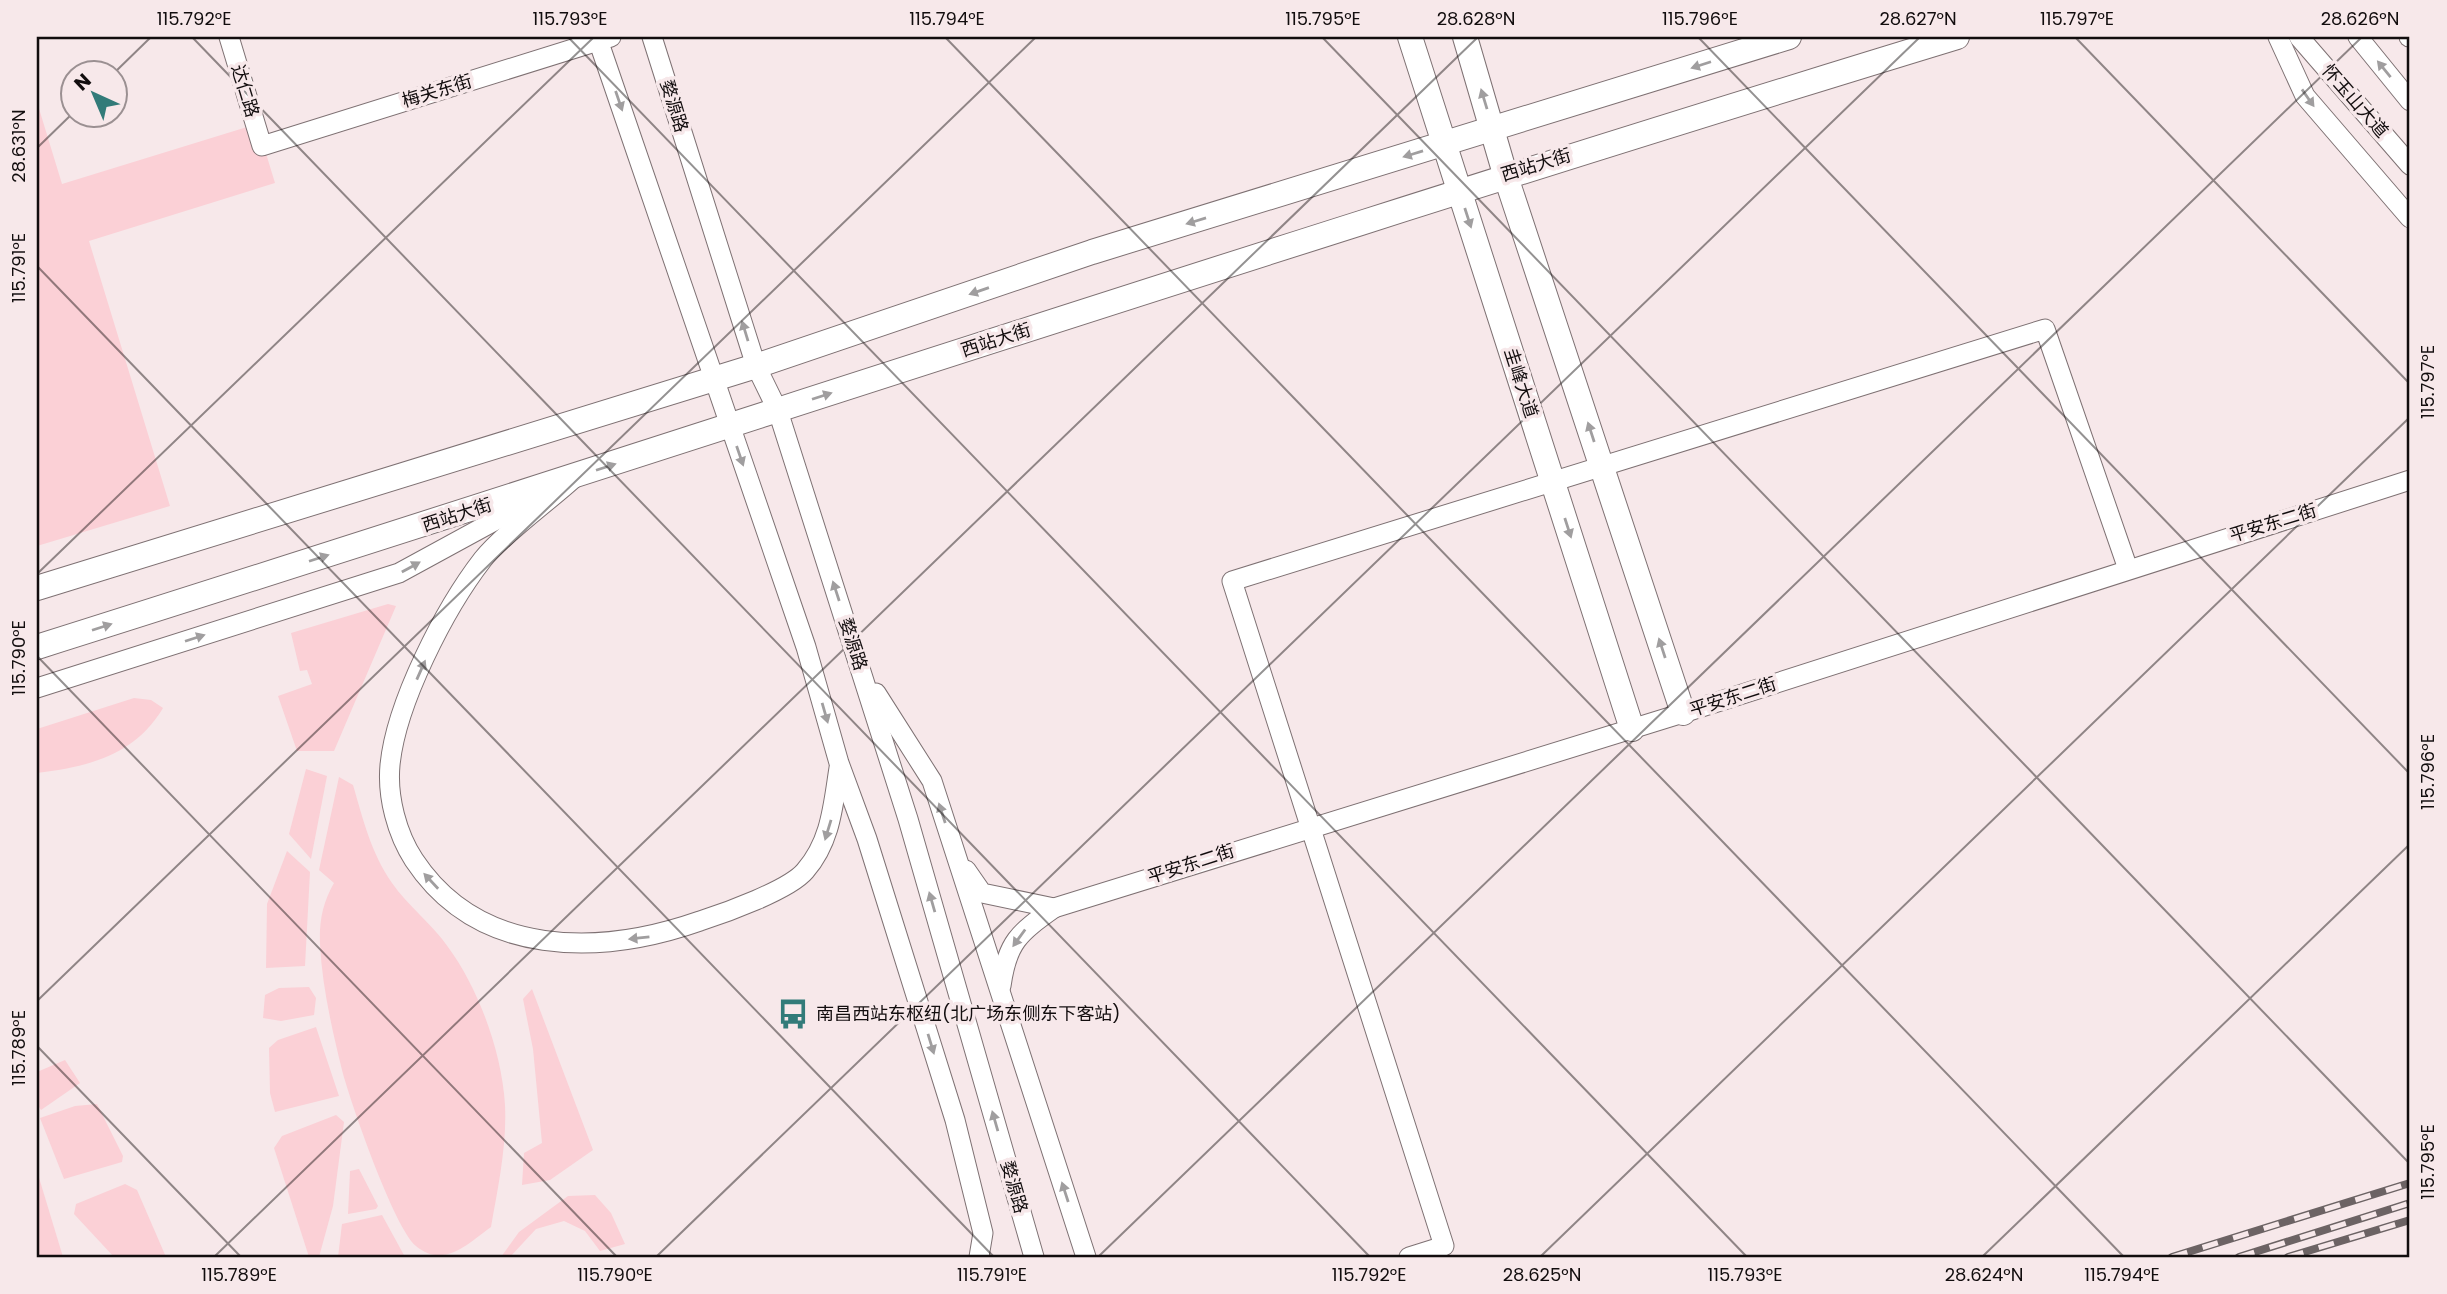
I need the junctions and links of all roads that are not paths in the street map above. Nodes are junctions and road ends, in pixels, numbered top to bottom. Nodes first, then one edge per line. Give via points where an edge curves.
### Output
1 (229, 37) edge
2 (652, 37) edge
3 (1410, 37) edge
4 (1465, 37) edge
5 (1789, 37) edge
6 (1957, 37) edge
7 (2278, 37) edge
8 (2300, 37) edge
9 (2358, 37) edge
10 (602, 38) edge
11 (2410, 101) edge
12 (1493, 130) junction
13 (1444, 144) junction
14 (262, 146) joint
15 (2410, 165) edge
16 (1505, 174) junction
17 (1459, 189) junction
18 (2410, 218) edge
19 (756, 366) junction
20 (714, 377) junction
21 (778, 411) junction
22 (730, 425) junction
23 (1602, 466) junction
24 (576, 477) junction
25 (2410, 480) edge
26 (1553, 481) junction
27 (2128, 569) junction
28 (37, 588) edge
29 (37, 647) edge
30 (862, 671) junction
31 (37, 688) edge
32 (1684, 713) junction
33 (1632, 729) junction
34 (839, 763) junction
35 (1312, 826) junction
36 (955, 855) junction
37 (1054, 908) junction
38 (1000, 992) junction
39 (979, 1257) edge
40 (1034, 1257) edge
41 (1086, 1257) edge
42 (1409, 1257) edge

1 - 14 street, 达仁路
19 -> 2 street, 婺源路
3 - 13 main road, 圭峰大道
12 -> 4 main road
5 -> 12 main road
6 - 16 main road, 西站大街
7 -> 18 street via 2305,96
8 - 15 street, 怀玉山大道
11 -> 9 street
10 - 14 street, 梅关东街
10 -> 20 street
12 - 13 main road
12 - 16 main road
13 - 17 main road, 圭峰大道
13 -> 19 main road via 1092,253
16 - 17 main road, 西站大街
23 -> 16 main road
21 -> 17 main road, 西站大街
17 -> 26 main road, 圭峰大道
19 - 20 main road
19 - 21 street, 婺源路
20 - 22 street
20 - 28 main road
21 - 22 main road, 西站大街
30 -> 21 street, 婺源路
24 -> 22 main road, 西站大街
22 -> 34 street via 806,647
23 - 26 street
23 - 27 street via 2045,329
32 -> 23 main road
29 -> 24 main road, 西站大街
31 -> 24 street via 399,573
34 -> 24 street via 829,834 804,873 747,904 660,936 574,944 519,937 465,914 427,879 404,845 393,810 390,765 402,713 441,624 484,558
25 - 27 street, 平安东二街
26 -> 33 main road, 圭峰大道
26 - 35 street via 1232,581
27 - 32 street, 平安东二街
36 -> 30 street via 932,781
40 -> 30 street, 婺源路
32 - 33 street, 平安东二街
33 - 35 street, 平安东二街
34 -> 39 street via 867,839 970,1174 983,1233
35 - 37 street, 平安东二街
35 - 42 street via 1444,1245
36 - 37 street via 982,893
36 - 38 street
37 -> 38 street via 1026,928 1005,957
41 -> 38 street

